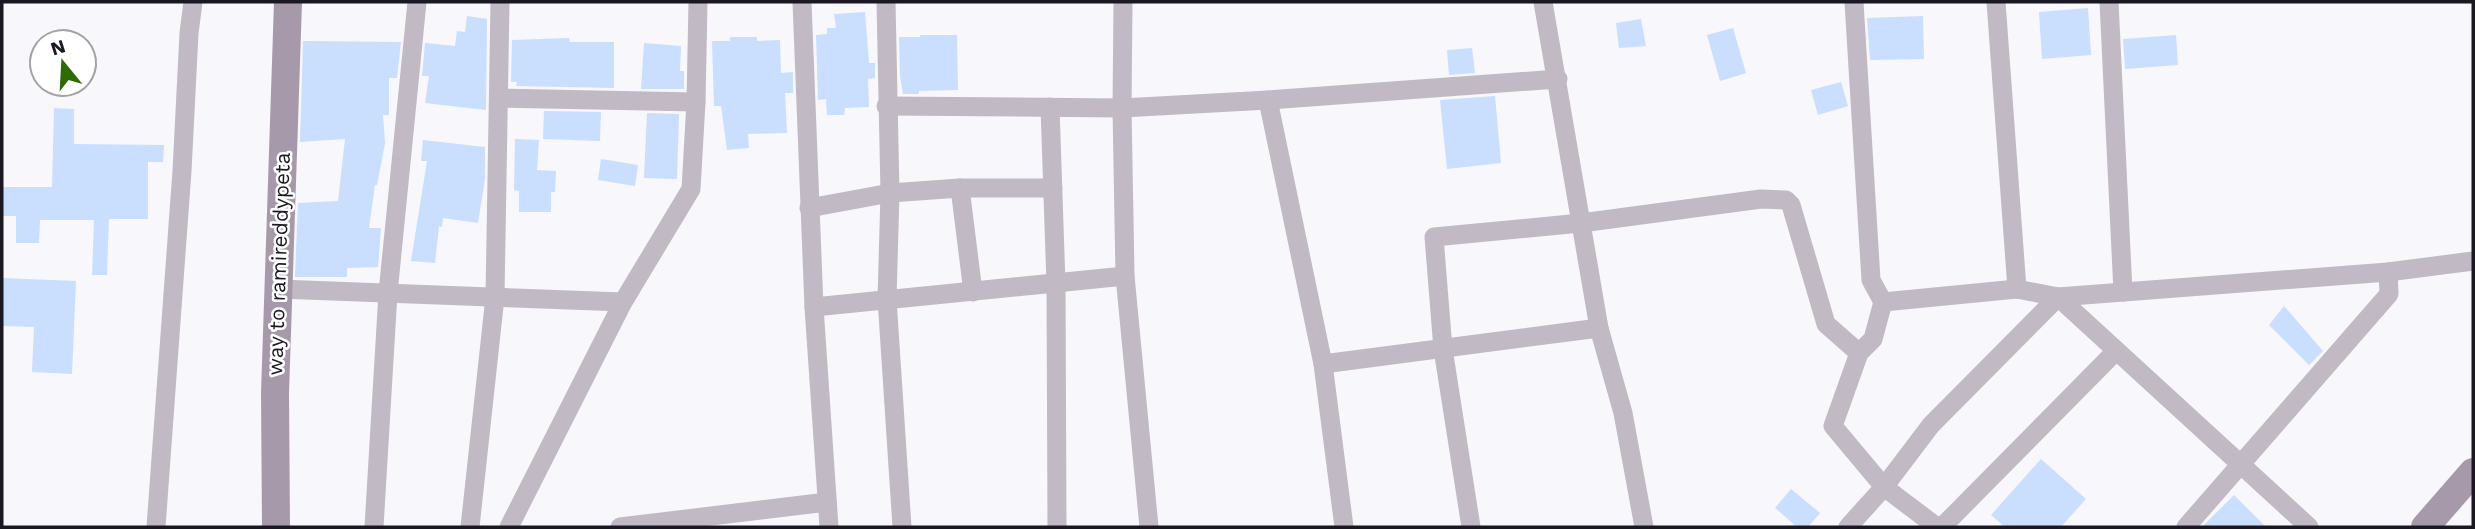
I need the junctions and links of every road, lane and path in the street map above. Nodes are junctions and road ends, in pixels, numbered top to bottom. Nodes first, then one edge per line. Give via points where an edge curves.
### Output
1 (193, 2) edge
2 (288, 2) edge
3 (418, 2) edge
4 (500, 2) edge
5 (698, 2) edge
6 (802, 2) edge
7 (886, 2) edge
8 (1123, 2) edge
9 (1543, 2) edge
10 (1854, 2) edge
11 (1996, 2) edge
12 (2109, 2) edge
13 (1558, 79) junction
14 (499, 98) junction
15 (1268, 100) junction
16 (696, 102) junction
17 (886, 106) junction
18 (1050, 107) junction
19 (1122, 108) junction
20 (960, 188) junction
21 (1053, 188) junction
22 (890, 193) junction
23 (809, 208) junction
24 (1581, 223) junction
25 (2473, 261) edge
26 (2388, 272) junction
27 (1125, 276) junction
28 (1056, 284) junction
29 (279, 289) junction
30 (2017, 289) junction
31 (974, 292) junction
32 (2123, 292) junction
33 (388, 293) junction
34 (2057, 296) junction
35 (495, 297) junction
36 (887, 299) junction
37 (624, 302) junction
38 (1884, 302) junction
39 (814, 307) junction
40 (1600, 328) junction
41 (1443, 349) junction
42 (2116, 351) junction
43 (1859, 353) junction
44 (1323, 364) junction
45 (2241, 463) junction
46 (2473, 472) edge
47 (1884, 487) junction
48 (827, 502) junction
49 (694, 523) edge
50 (156, 527) edge
51 (276, 527) edge
52 (374, 527) edge
53 (470, 527) edge
54 (509, 527) edge
55 (620, 527) edge
56 (829, 527) edge
57 (902, 527) edge
58 (1057, 527) edge
59 (1149, 527) edge
60 (1345, 527) edge
61 (1471, 527) edge
62 (1644, 527) edge
63 (1848, 527) edge
64 (1940, 527) edge
65 (2186, 527) edge
66 (2309, 527) edge
67 (2425, 527) edge

1 - 50 street
2 - 29 street, way to ramireddypeta
3 - 33 street
4 - 14 street
5 - 16 street
6 - 23 street
7 - 17 street
8 - 19 street
9 - 13 street
10 - 38 street via 1871,280
11 - 30 street
12 - 32 street
13 - 15 street
13 - 24 street
14 - 16 street
14 - 35 street
15 - 19 street
15 - 44 street
16 - 37 street via 691,189
17 - 18 street
17 - 22 street
18 - 19 street
18 - 21 street
19 - 27 street
20 - 21 street
20 - 22 street
20 - 31 street
21 - 28 street
22 - 23 street
22 - 36 street
23 - 39 street
24 - 40 street
24 - 41 street via 1434,237
24 - 43 street via 1761,199 1786,200 1826,324
25 - 26 street
26 - 32 street
26 - 45 street via 2389,294
27 - 28 street
27 - 59 street
28 - 31 street
28 - 58 street
29 - 33 street
29 - 51 street, way to ramireddypeta
30 - 34 street
30 - 38 street
31 - 36 street
32 - 34 street
33 - 35 street
33 - 52 street
34 - 42 street
34 - 47 street via 1931,425
35 - 37 street
35 - 53 street
36 - 39 street
36 - 57 street
37 - 54 street
38 - 43 street via 1873,340
39 - 48 street
40 - 41 street
40 - 62 street via 1623,413
41 - 44 street
41 - 61 street
42 - 45 street
42 - 64 street
43 - 47 street via 1833,426
44 - 60 street
45 - 65 street
45 - 66 street
46 - 67 street
47 - 63 street
47 - 64 street
48 - 49 street
48 - 56 street
49 - 55 street

